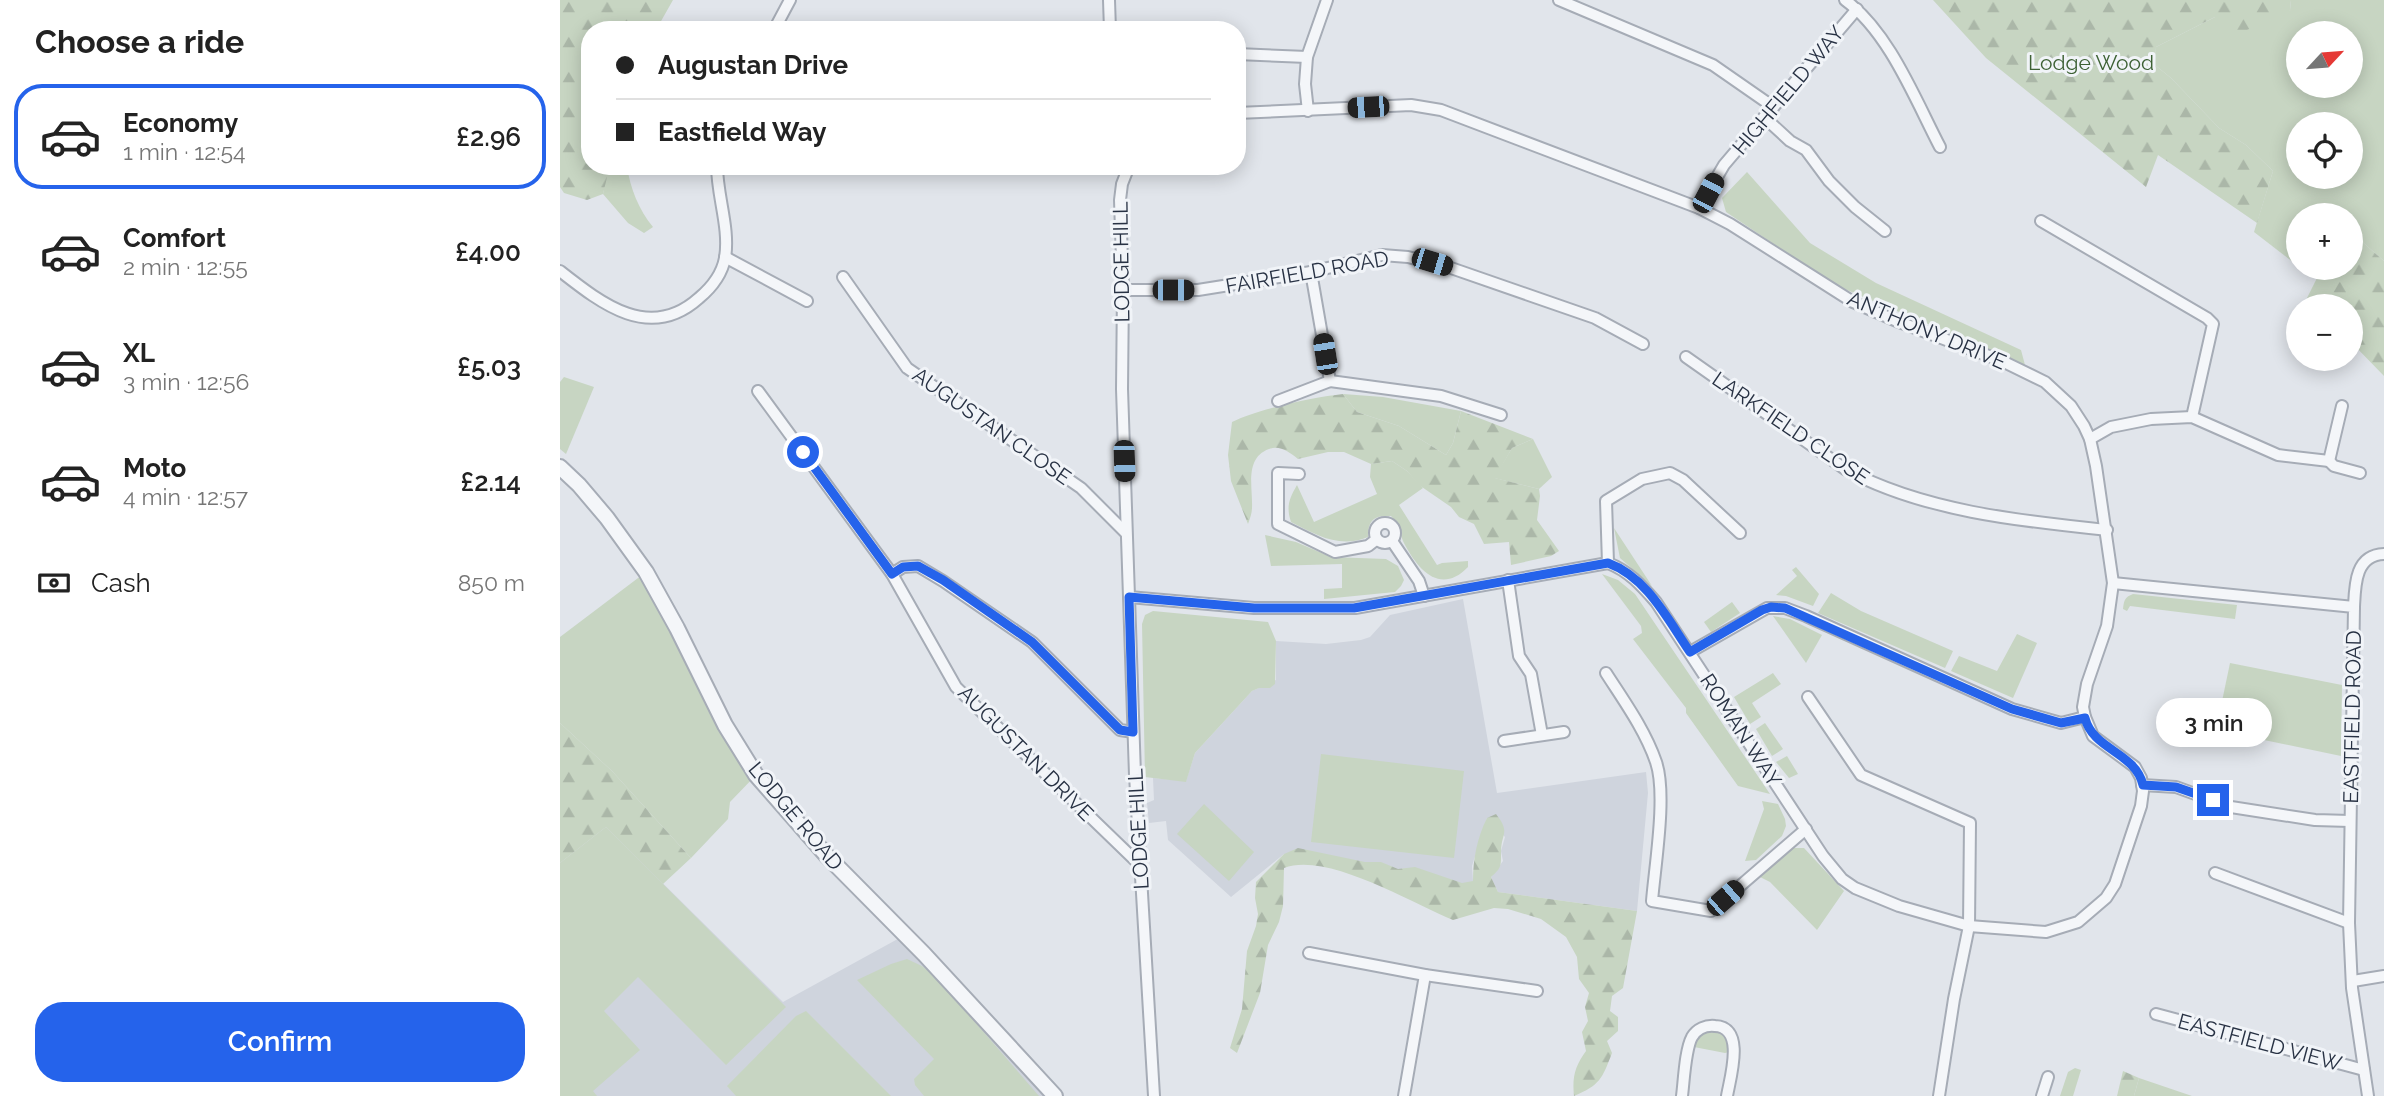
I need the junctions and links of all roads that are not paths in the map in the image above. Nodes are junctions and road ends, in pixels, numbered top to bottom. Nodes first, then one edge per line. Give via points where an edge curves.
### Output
1 (790, 0) edge
2 (1109, 0) edge
3 (1327, 0) edge
4 (1559, 0) edge
5 (1845, 0) edge
6 (1857, 9) junction
7 (779, 21) edge
8 (1110, 21) edge
9 (1246, 54) edge
10 (1307, 57) junction
11 (1772, 106) junction
12 (1308, 111) junction
13 (1246, 113) edge
14 (1763, 117) junction
15 (1940, 147) dead end
16 (717, 175) edge
17 (1126, 175) edge
18 (1699, 208) junction
19 (2041, 222) dead end
20 (1885, 231) dead end
21 (725, 257) junction
22 (560, 271) edge
23 (1311, 272) junction
24 (843, 277) dead end
25 (1123, 290) junction
26 (807, 301) dead end
27 (1643, 344) dead end
28 (1686, 357) dead end
29 (1330, 381) junction
30 (758, 391) dead end
31 (1278, 401) dead end
32 (2342, 406) dead end
33 (1502, 415) dead end
34 (2192, 417) junction
35 (2090, 439) junction
36 (2329, 461) junction
37 (560, 467) edge
38 (2360, 473) dead end
39 (1299, 474) dead end
40 (2107, 530) junction
41 (1126, 533) junction
42 (1740, 533) dead end
43 (1377, 539) junction
44 (1392, 541) junction
45 (2384, 554) edge
46 (1608, 563) junction
47 (892, 574) junction
48 (1508, 580) junction
49 (2113, 583) junction
50 (1129, 597) junction
51 (1424, 597) junction
52 (2354, 607) junction
53 (1690, 652) junction
54 (1606, 673) dead end
55 (1808, 697) dead end
56 (2085, 718) junction
57 (1133, 732) junction
58 (1564, 732) dead end
59 (1542, 735) junction
60 (1504, 741) dead end
61 (2143, 785) junction
62 (2350, 821) junction
63 (1806, 828) junction
64 (1140, 865) junction
65 (2215, 873) dead end
66 (2349, 923) junction
67 (1969, 926) junction
68 (1309, 953) dead end
69 (1425, 975) junction
70 (2384, 976) edge
71 (2353, 981) junction
72 (1537, 991) dead end
73 (2156, 1014) dead end
74 (2364, 1070) junction
75 (2048, 1077) dead end
76 (1055, 1096) edge
77 (1154, 1096) edge
78 (1404, 1096) edge
79 (1682, 1096) edge
80 (1727, 1096) edge
81 (1939, 1096) edge
82 (2042, 1096) edge
83 (2368, 1096) edge

1 - 7 street
2 - 8 street
3 - 10 street
4 - 11 street via 1713,65
5 - 6 street
6 - 11 street, HIGHFIELD WAY
6 - 15 street via 1887,49
9 - 10 street
10 - 12 street
11 - 14 street, HIGHFIELD WAY
12 - 13 street, ANTHONY DRIVE
12 - 18 street, ANTHONY DRIVE via 1411,105 1441,110
14 - 18 street, HIGHFIELD WAY via 1724,165
14 - 20 street via 1806,150 1829,181
16 - 21 street
17 - 25 street, LODGE HILL via 1120,200
18 - 35 street, ANTHONY DRIVE via 1853,302 2045,382 2071,406
19 - 34 street via 2213,324
21 - 22 street via 706,292 687,309 668,316 642,318 621,313
21 - 26 street
23 - 25 street, FAIRFIELD ROAD via 1198,290
23 - 27 street, FAIRFIELD ROAD via 1382,255 1420,259 1595,318
23 - 29 street
24 - 41 street, AUGUSTAN CLOSE via 907,368 1081,488
25 - 41 street, LODGE HILL
28 - 40 street, LARKFIELD CLOSE via 1834,462 1870,482 1931,503
29 - 31 street
29 - 33 street via 1440,396
30 - 47 street, AUGUSTAN DRIVE
32 - 36 street
34 - 35 street via 2111,427
34 - 36 street via 2278,455
35 - 40 street, ANTHONY DRIVE
36 - 38 street
37 - 76 street, LODGE ROAD via 607,518 646,572 756,775
39 - 43 street via 1278,473 1278,524 1335,552 1368,546
40 - 49 street, ANTHONY DRIVE
41 - 50 street, LODGE HILL
42 - 46 street via 1683,480 1670,473 1655,475 1606,501
43 - 44 street
43 - 44 street via 1376,527 1386,522 1395,528
44 - 51 street via 1419,581
45 - 52 street via 2367,559 2359,570
46 - 48 street
46 - 53 street, ROMAN WAY via 1641,584
47 - 57 street via 918,566 943,580 1032,642 1120,730
47 - 64 street, AUGUSTAN DRIVE via 956,687
48 - 51 street
48 - 59 street via 1520,656 1531,674
49 - 52 street, EASTFIELD ROAD
49 - 56 street, ANTHONY DRIVE via 2107,626 2087,684
50 - 51 street via 1288,610 1354,608
50 - 57 street, LODGE HILL
52 - 62 street, EASTFIELD ROAD
53 - 56 street via 1762,610 1778,606 2012,709 2061,723
53 - 63 street, ROMAN WAY
54 - 63 street via 1656,763 1661,789 1652,901 1711,911
55 - 67 street via 1861,775 1970,823
56 - 61 street via 2093,736 2134,766
57 - 64 street, LODGE HILL
58 - 59 street
59 - 60 street
61 - 62 street via 2176,787 2231,807
61 - 67 street, ROMAN WAY via 2141,806 2115,884 2089,914 2070,926 2046,932
62 - 66 street, EASTFIELD ROAD
63 - 67 street, ROMAN WAY via 1848,885
64 - 77 street, LODGE HILL
65 - 66 street
66 - 71 street, EASTFIELD ROAD
67 - 81 street
68 - 69 street
69 - 72 street
69 - 78 street
70 - 71 street
71 - 74 street, EASTFIELD ROAD
73 - 74 street, EASTFIELD VIEW
74 - 83 street, EASTFIELD ROAD
75 - 82 street
79 - 80 street via 1690,1042 1699,1030 1721,1026 1734,1044

